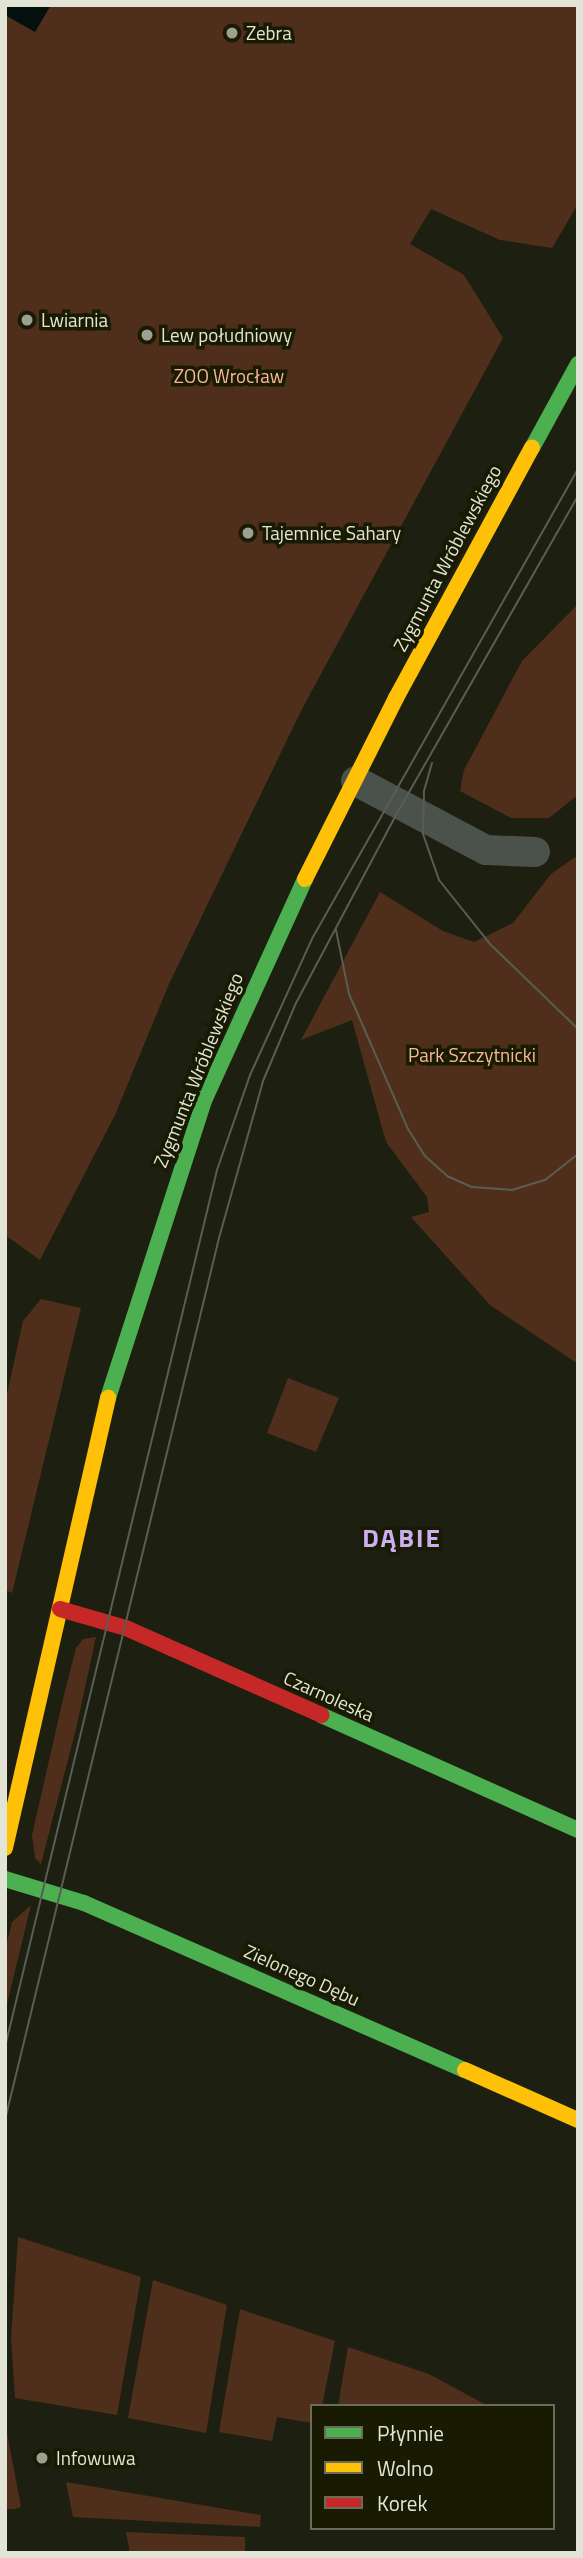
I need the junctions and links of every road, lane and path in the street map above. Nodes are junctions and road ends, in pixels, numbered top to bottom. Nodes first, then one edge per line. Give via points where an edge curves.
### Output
1 (578, 364) edge
2 (356, 781) junction
3 (535, 852) dead end
4 (60, 1609) junction
5 (578, 1830) edge
6 (5, 1848) edge
7 (5, 1879) edge
8 (578, 2120) edge

1 - 2 main road, Zygmunta Wróblewskiego via 445,602
2 - 3 street via 486,850
2 - 4 main road, Zygmunta Wróblewskiego via 270,948 203,1103 110,1389
4 - 5 main road, Czarnoleska via 126,1628
4 - 6 main road, Zygmunta Wróblewskiego
7 - 8 main road, Zielonego Dębu via 85,1903

